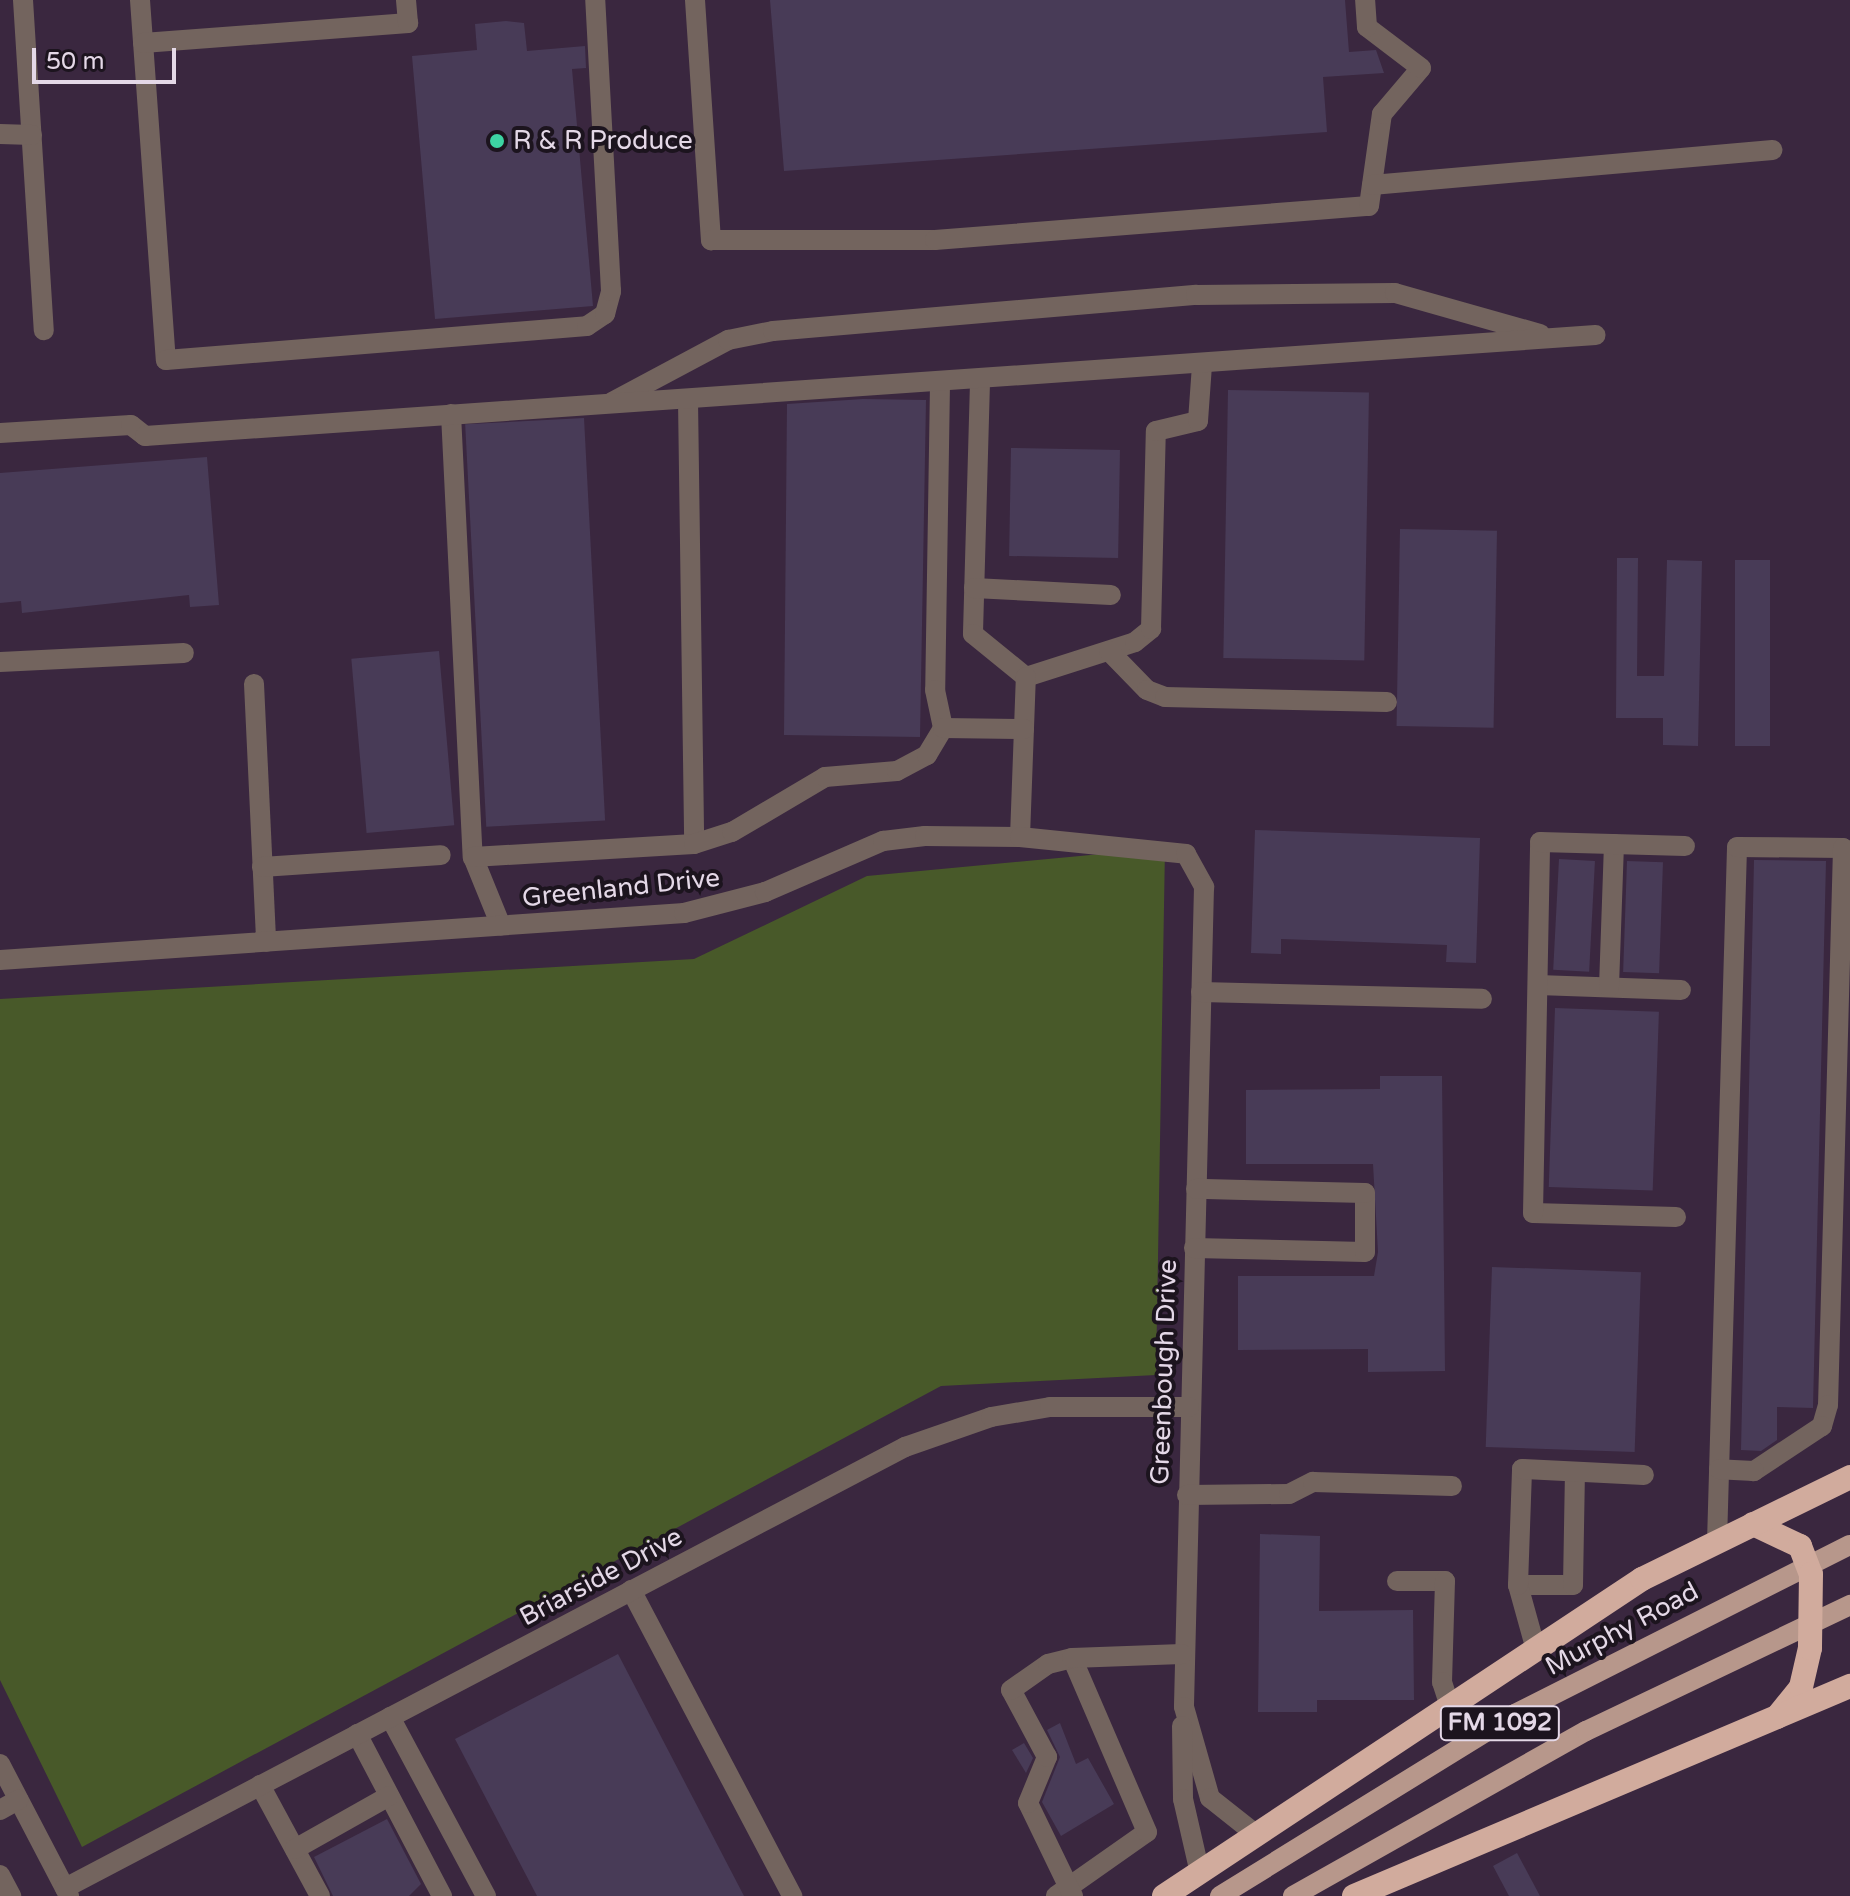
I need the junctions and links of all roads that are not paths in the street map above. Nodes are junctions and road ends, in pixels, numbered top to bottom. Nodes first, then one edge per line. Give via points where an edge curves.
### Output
1 (23, 0) edge
2 (140, 0) edge
3 (406, 0) edge
4 (595, 0) edge
5 (695, 0) edge
6 (1365, 0) edge
7 (143, 43) junction
8 (0, 134) edge
9 (32, 135) junction
10 (1772, 150) dead end
11 (1372, 185) junction
12 (44, 330) dead end
13 (1595, 335) dead end
14 (1554, 338) junction
15 (1202, 365) junction
16 (980, 382) junction
17 (940, 384) junction
18 (688, 400) junction
19 (609, 404) junction
20 (451, 414) junction
21 (0, 433) edge
22 (974, 588) junction
23 (1111, 595) dead end
24 (1109, 651) junction
25 (184, 653) dead end
26 (0, 662) edge
27 (1026, 677) junction
28 (254, 684) dead end
29 (1387, 702) dead end
30 (943, 728) junction
31 (1024, 729) junction
32 (1020, 837) junction
33 (694, 844) junction
34 (1614, 844) junction
35 (1685, 846) dead end
36 (441, 855) dead end
37 (473, 857) junction
38 (262, 867) junction
39 (501, 926) junction
40 (266, 942) junction
41 (0, 960) edge
42 (1538, 985) junction
43 (1609, 987) junction
44 (1681, 990) dead end
45 (1201, 992) junction
46 (1482, 999) dead end
47 (1199, 1039) joint
48 (1196, 1189) junction
49 (1676, 1217) dead end
50 (1194, 1248) junction
51 (1189, 1407) junction
52 (1719, 1469) junction
53 (1575, 1472) junction
54 (1644, 1475) dead end
55 (1850, 1477) edge
56 (1452, 1486) dead end
57 (1187, 1495) junction
58 (1753, 1524) junction
59 (1717, 1542) junction
60 (1850, 1545) edge
61 (1397, 1581) dead end
62 (1518, 1585) junction
63 (631, 1590) junction
64 (1850, 1605) edge
65 (1536, 1650) junction
66 (1182, 1654) junction
67 (1072, 1658) junction
68 (1850, 1686) edge
69 (1184, 1707) junction
70 (1450, 1707) junction
71 (390, 1717) junction
72 (1770, 1724) junction
73 (357, 1734) junction
74 (0, 1764) edge
75 (260, 1785) junction
76 (389, 1796) junction
77 (9, 1805) edge
78 (1258, 1836) junction
79 (295, 1849) junction
80 (1200, 1873) junction
81 (0, 1875) edge
82 (67, 1892) edge
83 (1066, 1893) edge
84 (11, 1896) edge
85 (320, 1896) edge
86 (442, 1896) edge
87 (486, 1896) edge
88 (792, 1896) edge
89 (1164, 1896) edge
90 (1220, 1896) edge
91 (1293, 1896) edge
92 (1354, 1896) edge

1 - 9 street
2 - 7 street
3 - 7 street via 408,23
4 - 7 street via 611,291 605,314 587,326 166,360
5 - 11 street via 711,240 935,240 1369,206
6 - 11 street via 1367,27 1421,68 1382,114
8 - 9 street
9 - 12 street
10 - 11 street
13 - 14 street
14 - 15 street
14 - 19 street via 1395,293 1196,295 773,331 728,340
15 - 16 street
15 - 24 street via 1198,421 1156,431 1151,629
16 - 17 street
16 - 22 street
17 - 18 street
17 - 30 street via 935,690
18 - 19 street
18 - 33 street
19 - 20 street
20 - 21 street via 145,436 131,425
20 - 37 street
22 - 23 street
22 - 27 street via 973,634
24 - 27 street
24 - 29 street via 1147,690 1165,697
25 - 26 street
27 - 31 street
28 - 38 street
30 - 31 street
30 - 33 street via 927,755 897,771 825,777 732,832
31 - 32 street
32 - 39 street, Greenland Drive via 883,841 732,904
32 - 45 street, Greenland Drive via 1186,854 1204,887
33 - 37 street
34 - 35 street
34 - 42 street via 1540,842
34 - 43 street
36 - 38 street
37 - 39 street
38 - 40 street
39 - 40 street, Greenland Drive
40 - 41 street, Greenland Drive
42 - 43 street
42 - 49 street via 1533,1213
43 - 44 street
45 - 46 street
45 - 47 street, Greenland Drive
47 - 48 street, Greenbough Drive
48 - 50 street, Greenbough Drive
48 - 50 street via 1365,1193 1365,1252
50 - 51 street, Greenbough Drive
51 - 57 street, Greenbough Drive
51 - 63 street, Briarside Drive via 1050,1407 991,1417 905,1447
52 - 52 street via 1737,847 1843,848 1828,1405 1822,1426 1754,1471
52 - 59 street
53 - 54 street
53 - 62 street via 1573,1585
53 - 62 street via 1522,1469
55 - 58 highway
56 - 57 street via 1313,1482 1289,1494
57 - 66 street, Greenbough Drive
58 - 59 highway
58 - 72 highway, bridge via 1800,1546 1811,1574 1810,1648 1801,1687
59 - 65 highway via 1642,1579
60 - 90 main road, Murphy Road / FM 1092 via 1515,1714
61 - 70 street via 1445,1581 1442,1682
62 - 65 street
63 - 71 street, Briarside Drive
63 - 88 street
64 - 91 main road via 1586,1731
65 - 70 highway
66 - 67 street
66 - 69 street, Greenbough Drive
67 - 83 street via 1147,1832
67 - 83 street via 1048,1664 1011,1690 1047,1757 1028,1803
68 - 72 highway
69 - 78 street, Greenbough Drive via 1210,1798
69 - 80 street, Greenbough Drive via 1178,1754
70 - 78 highway
71 - 73 street, Briarside Drive
71 - 87 street
72 - 92 highway
73 - 75 street, Briarside Drive
73 - 76 street
74 - 77 street
75 - 79 street
75 - 82 street, Briarside Drive
76 - 79 street
76 - 86 street
77 - 82 street
78 - 80 highway
79 - 85 street
80 - 89 highway
81 - 84 street

